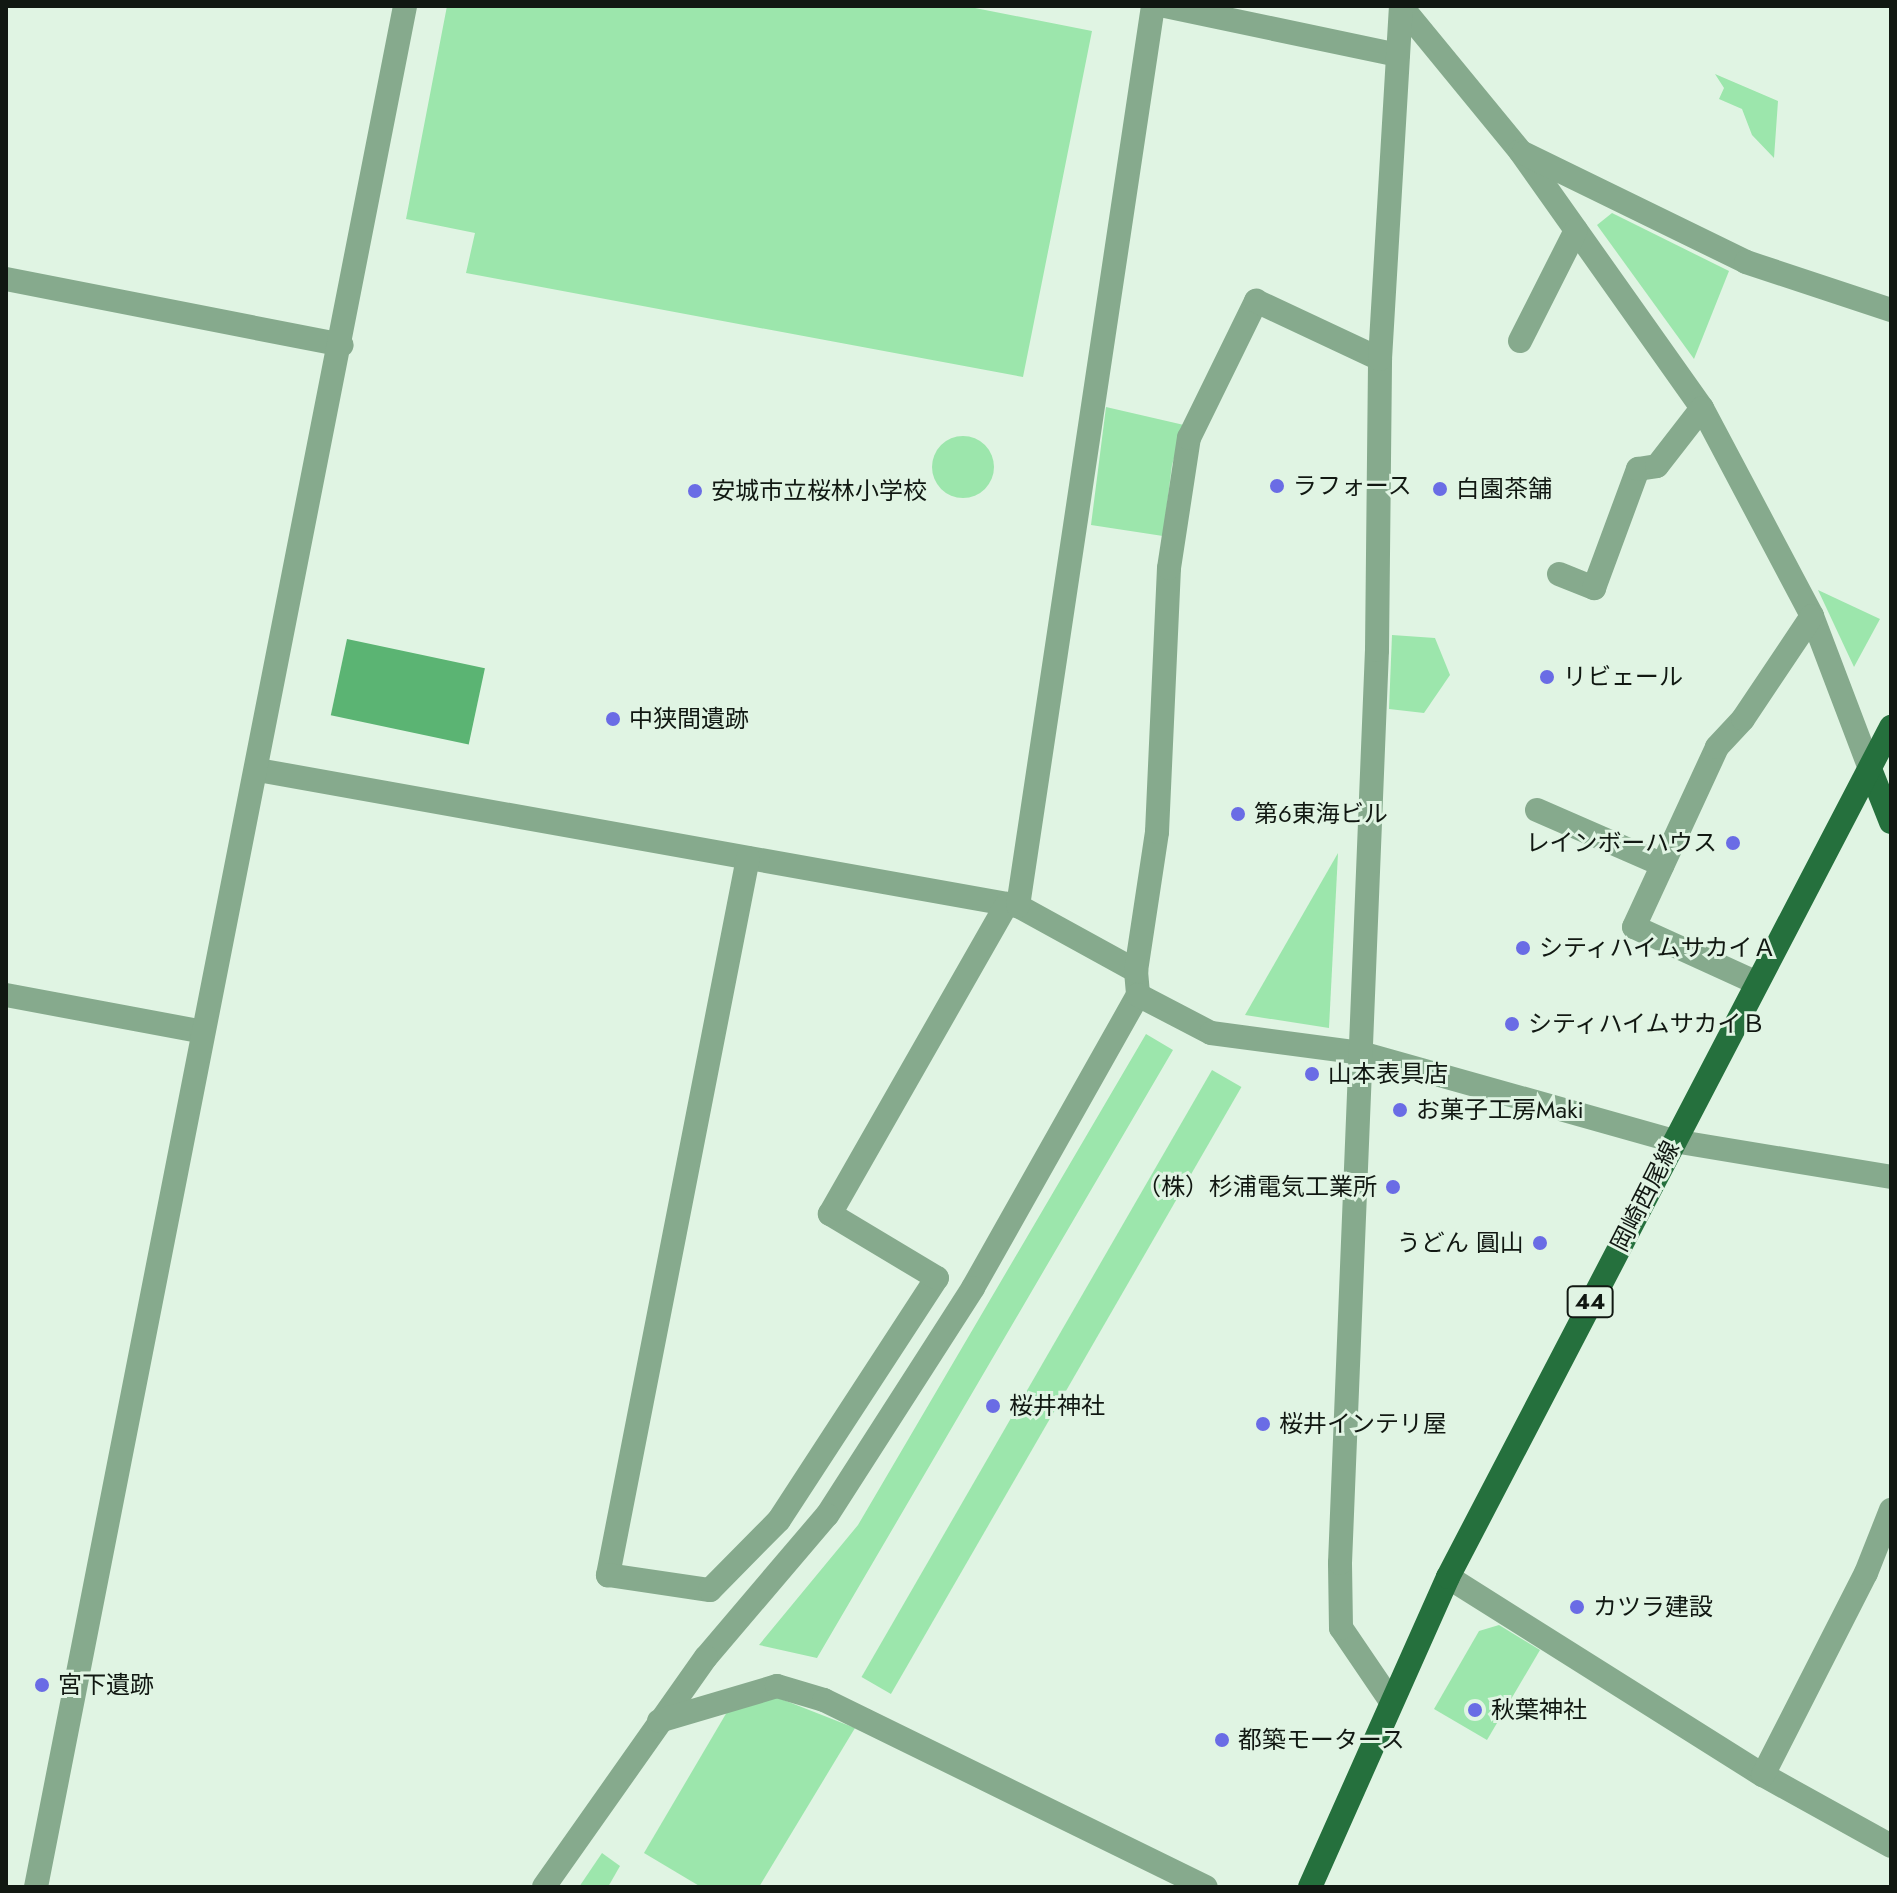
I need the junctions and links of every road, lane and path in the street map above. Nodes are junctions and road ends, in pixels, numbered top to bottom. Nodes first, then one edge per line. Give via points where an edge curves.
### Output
1 (405, 6) edge
2 (1153, 6) edge
3 (1165, 6) edge
4 (1401, 6) edge
5 (1398, 55) junction
6 (1520, 151) junction
7 (1576, 230) junction
8 (6, 279) edge
9 (1891, 310) edge
10 (1520, 341) dead end
11 (342, 345) junction
12 (1380, 359) junction
13 (1702, 408) junction
14 (1559, 574) dead end
15 (1812, 616) junction
16 (1891, 727) edge
17 (1870, 769) junction
18 (258, 770) junction
19 (1537, 810) dead end
20 (1891, 822) edge
21 (748, 858) junction
22 (1663, 865) junction
23 (1012, 905) junction
24 (1137, 983) junction
25 (1757, 983) junction
26 (6, 995) edge
27 (203, 1032) junction
28 (1361, 1053) junction
29 (1674, 1141) junction
30 (1891, 1177) edge
31 (1891, 1510) edge
32 (1448, 1577) junction
33 (1390, 1700) junction
34 (659, 1721) junction
35 (1763, 1775) junction
36 (1891, 1846) edge
37 (36, 1887) edge
38 (544, 1887) edge
39 (1206, 1887) edge
40 (1310, 1887) edge

1 - 11 street
2 - 23 street
3 - 5 street
4 - 5 street
4 - 6 street
5 - 12 street
6 - 7 street
6 - 9 street via 1746,262
7 - 10 street
7 - 13 street
8 - 11 street
11 - 18 street
12 - 24 street via 1256,301 1189,438 1169,568 1157,832
12 - 28 street via 1377,650
13 - 14 street via 1657,466 1638,469 1594,588
13 - 15 street
15 - 17 street
15 - 22 street via 1743,719 1717,747
16 - 17 main road, 岡崎西尾線 / 44
17 - 20 main road
17 - 25 main road, 岡崎西尾線 / 44
18 - 21 street
18 - 27 street
19 - 22 street
21 - 23 street
21 - 23 street via 608,1575 710,1590 779,1520 937,1278 830,1214
22 - 25 street via 1634,927
23 - 24 street
24 - 28 street via 1211,1033
24 - 34 street via 973,1288 827,1515 706,1657
25 - 29 main road, 岡崎西尾線 / 44
26 - 27 street
27 - 37 street
28 - 29 street
28 - 33 street via 1341,1628
29 - 30 street
29 - 32 main road, 岡崎西尾線 / 44
31 - 35 street via 1866,1573
32 - 33 main road, 岡崎西尾線 / 44
32 - 35 street
33 - 40 main road, 岡崎西尾線 / 44
34 - 38 street
34 - 39 street via 777,1686 824,1700
35 - 36 street

